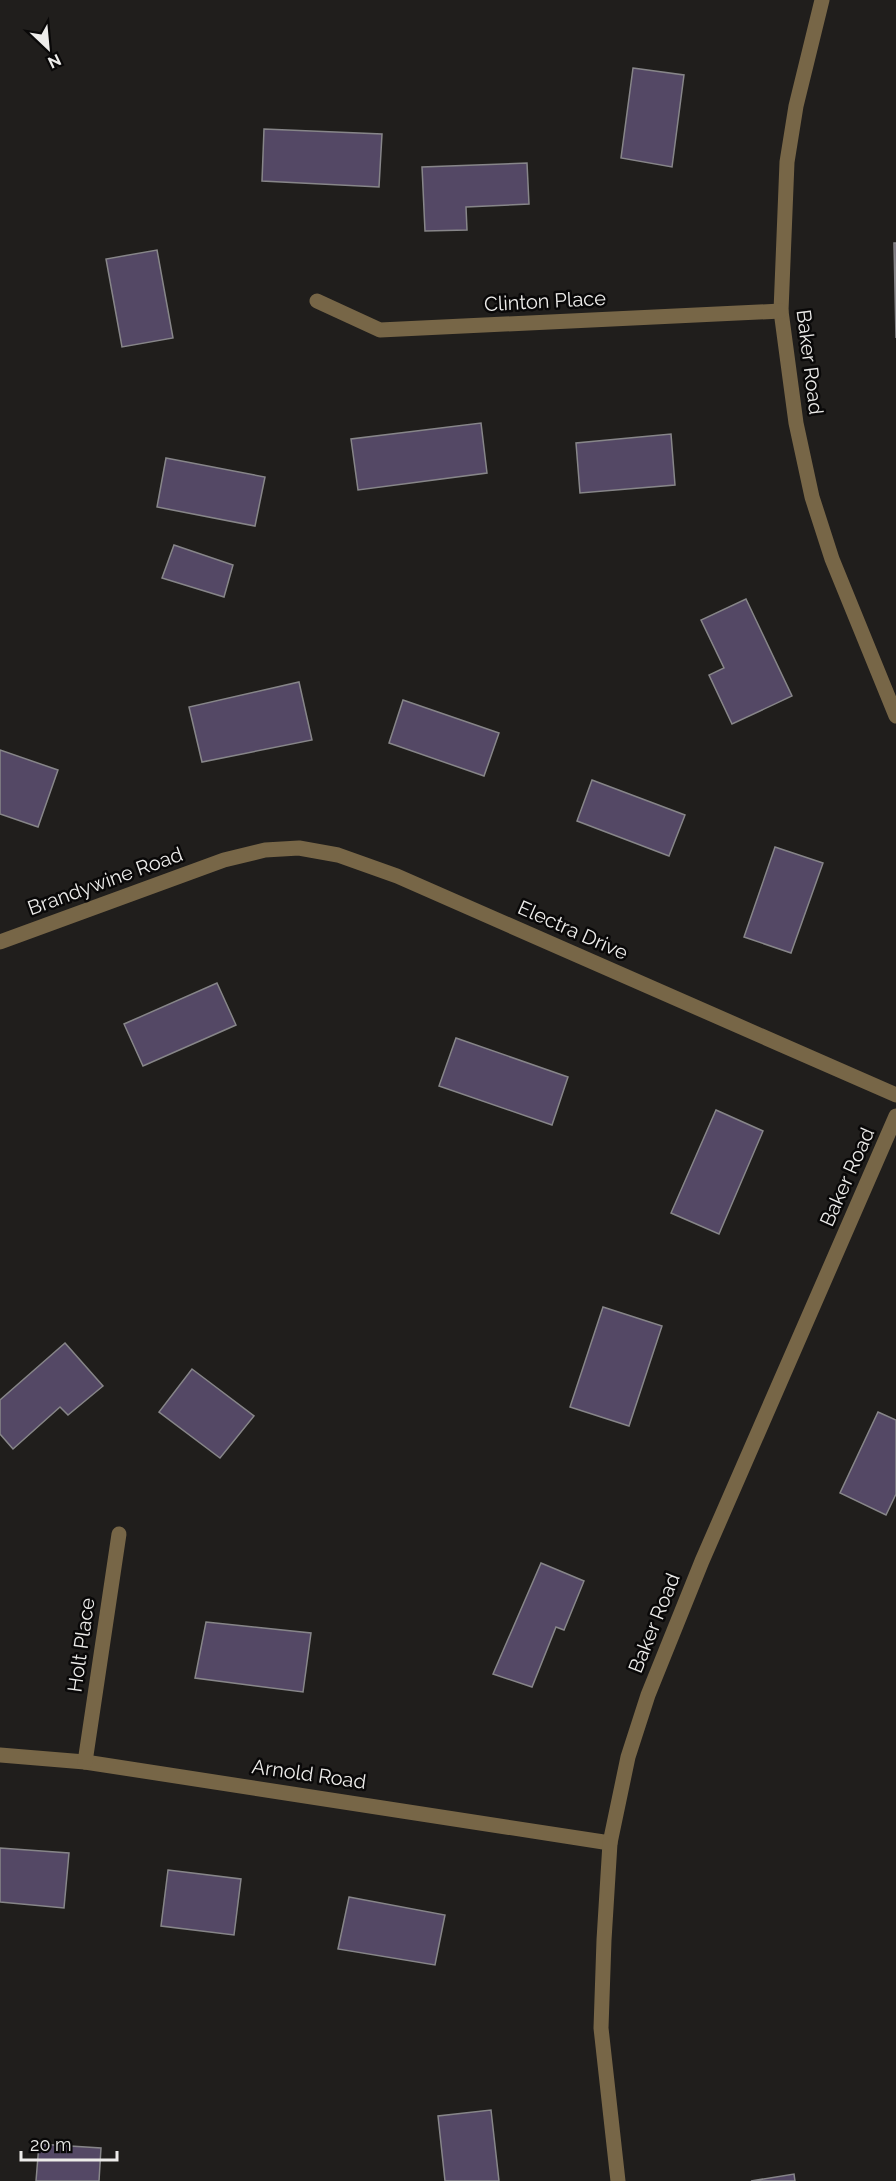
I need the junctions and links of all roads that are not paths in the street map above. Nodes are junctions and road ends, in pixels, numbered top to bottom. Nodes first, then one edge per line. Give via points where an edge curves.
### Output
1 (822, 0) edge
2 (317, 301) dead end
3 (781, 311) junction
4 (896, 716) edge
5 (224, 860) joint
6 (0, 942) edge
7 (896, 1095) edge
8 (896, 1116) edge
9 (119, 1534) dead end
10 (0, 1755) edge
11 (85, 1762) junction
12 (610, 1843) junction
13 (618, 2181) edge

1 - 3 street, Baker Road via 787,162
2 - 3 street, Clinton Place via 380,330
3 - 4 street, Baker Road via 796,423 812,497 832,559
5 - 6 street, Brandywine Road
5 - 7 street, Electra Drive via 265,850 299,848 338,855 397,876
8 - 12 street, Baker Road via 655,1677 628,1757
9 - 11 street, Holt Place
10 - 11 street, Arnold Road
11 - 12 street, Arnold Road
12 - 13 street, Baker Road via 601,2028

